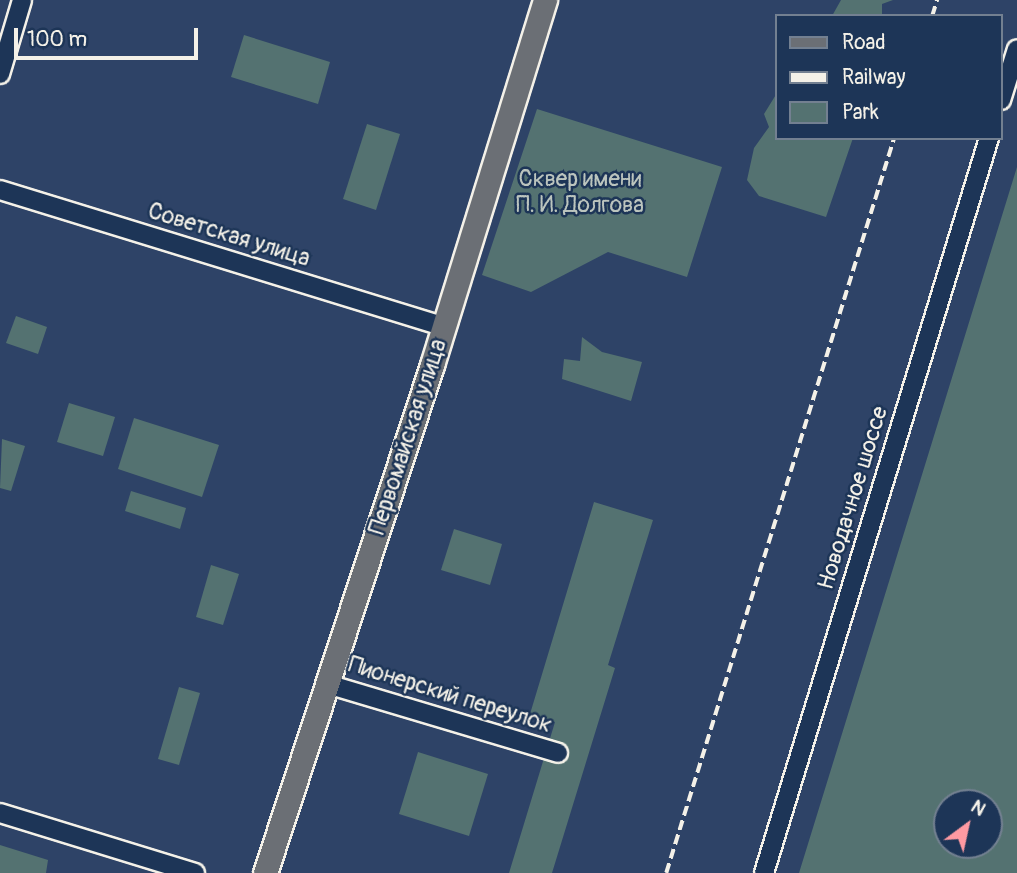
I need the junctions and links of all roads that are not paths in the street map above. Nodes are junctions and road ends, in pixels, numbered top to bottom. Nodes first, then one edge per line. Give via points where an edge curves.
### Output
1 (22, 0) edge
2 (545, 0) edge
3 (1017, 49) edge
4 (0, 74) edge
5 (1003, 94) edge
6 (988, 140) edge
7 (0, 190) edge
8 (444, 327) junction
9 (327, 684) junction
10 (558, 752) dead end
11 (0, 813) edge
12 (195, 873) edge
13 (265, 873) edge
14 (764, 873) edge

1 - 4 street
2 - 8 main road, Первомайская улица
3 - 5 street
6 - 14 street, Новодачное шоссе
7 - 8 street, Советская улица
8 - 9 main road, Первомайская улица
9 - 10 street, Пионерский переулок
9 - 13 main road, Первомайская улица
11 - 12 street

